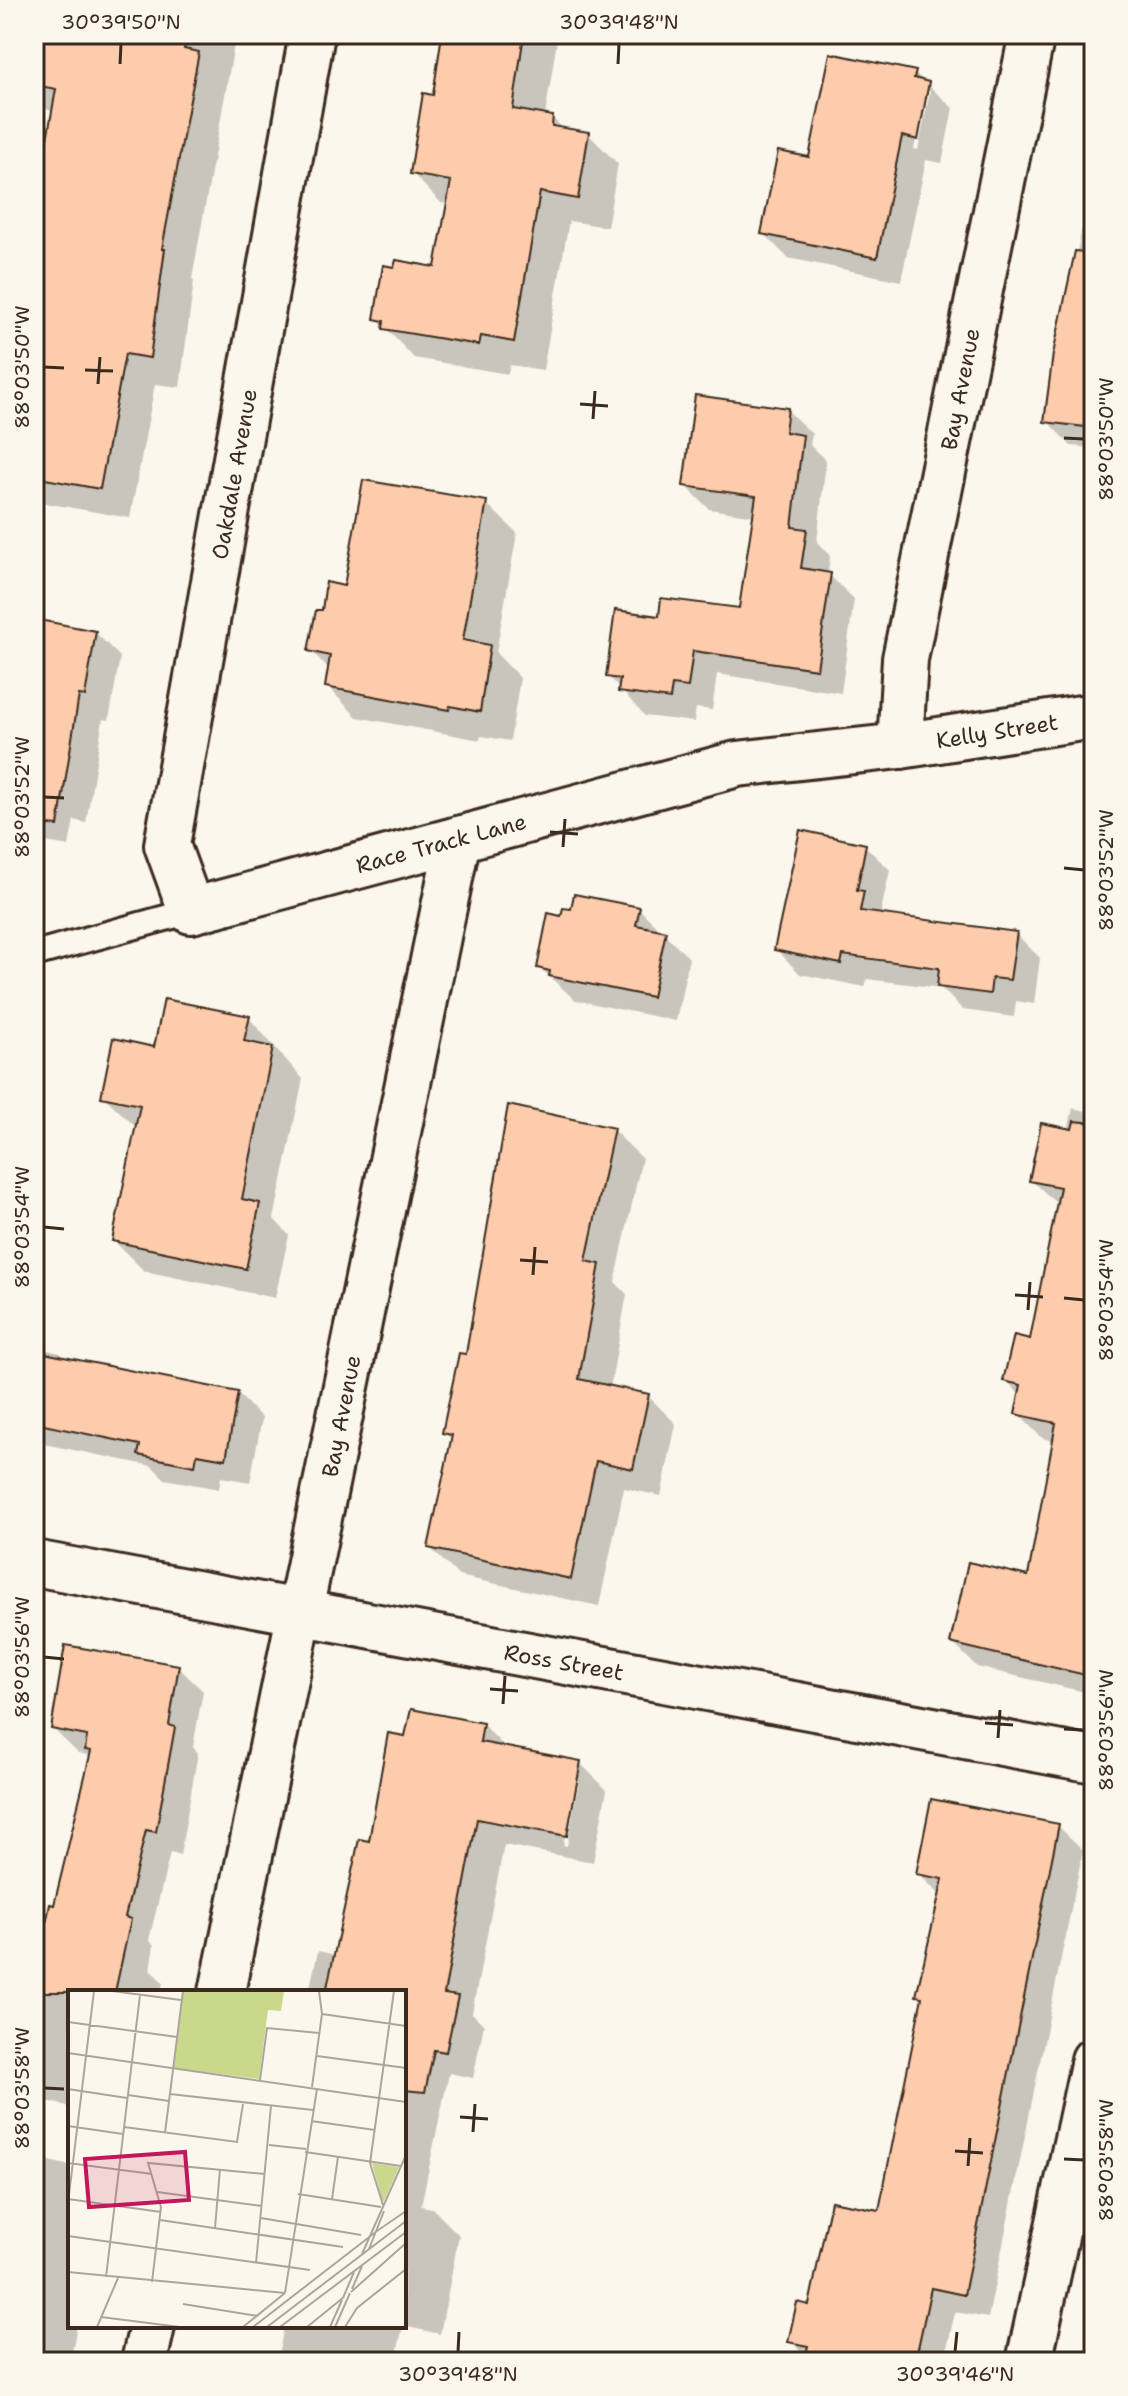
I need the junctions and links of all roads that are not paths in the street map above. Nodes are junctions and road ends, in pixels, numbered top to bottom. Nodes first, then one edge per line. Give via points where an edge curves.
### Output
1 (312, 34) edge
2 (1032, 34) edge
3 (1094, 716) edge
4 (900, 746) junction
5 (458, 839) junction
6 (191, 911) junction
7 (34, 954) edge
8 (34, 1563) edge
9 (301, 1614) junction
10 (1094, 1760) edge
11 (222, 1990) edge
12 (1094, 2060) edge
13 (152, 2328) edge
14 (144, 2362) edge
15 (1029, 2362) edge

1 - 6 street, Oakdale Avenue via 167,845
2 - 4 street, Bay Avenue via 905,659
3 - 4 street, Kelly Street
4 - 5 street, Race Track Lane via 737,764
5 - 6 street, Race Track Lane
5 - 9 street, Bay Avenue
6 - 7 lane, Race Track Lane
8 - 9 street, Ross Street
9 - 10 street, Ross Street
9 - 11 street, Bay Avenue
12 - 15 street
13 - 14 street

